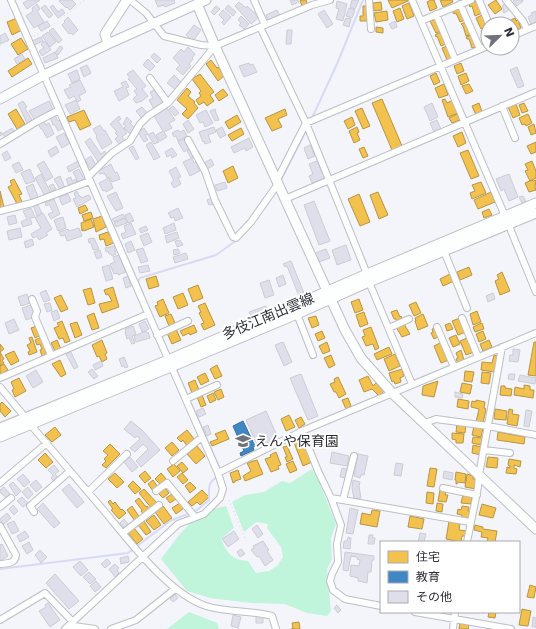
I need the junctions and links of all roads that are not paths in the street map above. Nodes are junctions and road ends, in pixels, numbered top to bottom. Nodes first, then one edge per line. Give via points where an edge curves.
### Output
1 (11, 0) edge
2 (127, 0) edge
3 (130, 0) edge
4 (206, 0) edge
5 (254, 0) edge
6 (330, 0) edge
7 (369, 0) edge
8 (412, 0) edge
9 (471, 0) edge
10 (479, 0) edge
11 (506, 0) edge
12 (197, 4) junction
13 (460, 4) junction
14 (436, 14) junction
15 (486, 16) edge
16 (421, 21) junction
17 (154, 23) junction
18 (262, 26) junction
19 (536, 26) edge
20 (371, 29) dead end
21 (527, 30) junction
22 (520, 33) edge
23 (108, 44) junction
24 (215, 46) junction
25 (480, 49) joint
26 (455, 59) junction
27 (440, 65) junction
28 (44, 75) junction
29 (150, 78) dead end
30 (536, 92) edge
31 (0, 99) edge
32 (168, 103) junction
33 (502, 106) junction
34 (59, 110) junction
35 (464, 122) junction
36 (306, 123) junction
37 (514, 138) dead end
38 (188, 140) dead end
39 (0, 144) edge
40 (89, 179) junction
41 (328, 180) junction
42 (277, 182) junction
43 (285, 199) junction
44 (536, 203) edge
45 (0, 211) edge
46 (536, 213) edge
47 (507, 220) junction
48 (444, 251) junction
49 (368, 278) junction
50 (536, 292) edge
51 (329, 295) junction
52 (32, 299) dead end
53 (467, 308) dead end
54 (148, 314) junction
55 (297, 314) junction
56 (462, 318) dead end
57 (409, 319) dead end
58 (188, 321) dead end
59 (437, 327) dead end
60 (389, 328) junction
61 (536, 333) edge
62 (157, 335) junction
63 (502, 347) junction
64 (52, 355) junction
65 (314, 355) dead end
66 (478, 357) junction
67 (170, 363) junction
68 (454, 367) junction
69 (0, 378) edge
70 (412, 384) junction
71 (217, 385) dead end
72 (0, 387) edge
73 (392, 393) junction
74 (186, 399) junction
75 (28, 421) junction
76 (425, 423) junction
77 (488, 426) junction
78 (0, 428) edge
79 (302, 431) junction
80 (536, 436) edge
81 (0, 437) edge
82 (202, 437) junction
83 (46, 443) junction
84 (484, 450) junction
85 (510, 453) dead end
86 (127, 454) dead end
87 (354, 456) dead end
88 (173, 461) dead end
89 (70, 471) junction
90 (218, 473) junction
91 (479, 475) junction
92 (0, 483) edge
93 (443, 488) dead end
94 (156, 491) dead end
95 (88, 492) junction
96 (477, 495) junction
97 (10, 498) dead end
98 (332, 498) junction
99 (343, 500) junction
100 (159, 505) dead end
101 (0, 507) edge
102 (34, 512) dead end
103 (195, 517) junction
104 (470, 522) junction
105 (0, 526) edge
106 (536, 529) edge
107 (123, 533) junction
108 (467, 541) edge
109 (144, 557) junction
110 (0, 564) edge
111 (175, 589) junction
112 (380, 606) edge
113 (421, 613) edge
114 (456, 613) edge
115 (454, 619) junction
116 (0, 620) edge
117 (73, 622) junction
118 (65, 629) edge
119 (95, 629) edge
120 (111, 629) edge
121 (276, 629) edge
122 (452, 629) edge
123 (511, 629) edge

1 - 28 street
2 - 23 main road via 105,34
3 - 17 street
4 - 12 main road
5 - 18 street
6 - 18 street
7 - 20 street
8 - 16 street
9 - 13 street
10 - 15 street
11 - 21 street
12 - 17 main road
12 - 24 main road
13 - 14 street
13 - 25 street
14 - 16 street
14 - 26 street
16 - 27 street
17 - 23 main road
17 - 24 street via 164,36
18 - 24 street
18 - 36 street
19 - 21 street
21 - 22 street
23 - 28 main road
24 - 32 street
24 - 42 main road
25 - 26 street
26 - 27 street
27 - 35 street
27 - 36 street
28 - 31 main road
28 - 34 street
29 - 32 street
30 - 33 street
32 - 40 street via 148,116 130,141 112,153
33 - 35 street
33 - 37 street
34 - 39 street
34 - 40 street
35 - 41 street
35 - 47 street
36 - 41 street
36 - 42 street
38 - 42 street via 205,171 232,237 236,238 251,222
40 - 45 street via 32,202
40 - 54 street
41 - 43 street
41 - 49 street
42 - 43 main road
43 - 51 main road
44 - 47 main road, 多伎江南出雲線
46 - 47 main road, 多伎江南出雲線
47 - 48 main road, 多伎江南出雲線
47 - 49 main road, 多伎江南出雲線
47 - 50 street
48 - 49 main road, 多伎江南出雲線
48 - 53 street
49 - 51 main road, 多伎江南出雲線
49 - 60 street
51 - 55 main road, 多伎江南出雲線
51 - 67 main road, 多伎江南出雲線
51 - 73 main road via 344,330 361,358
52 - 64 street via 37,311 35,317
54 - 62 street
54 - 64 street
55 - 65 street
55 - 67 main road, 多伎江南出雲線
56 - 66 street
57 - 60 street
58 - 62 street
59 - 68 street
60 - 70 street
61 - 63 street
62 - 67 street
63 - 66 street
63 - 77 street
64 - 69 street
66 - 68 street
67 - 74 street
67 - 75 main road, 多伎江南出雲線
68 - 70 street
70 - 73 street
71 - 74 street
72 - 75 street
73 - 76 main road
73 - 79 street
74 - 82 street
75 - 78 main road, 多伎江南出雲線
75 - 81 main road, 多伎江南出雲線
75 - 83 street
76 - 77 street via 436,419
76 - 91 main road
77 - 80 street
77 - 84 street
79 - 90 street
79 - 98 street
82 - 88 street
82 - 90 street
83 - 89 street
83 - 92 street
84 - 85 street
84 - 91 street
86 - 95 street
87 - 99 street
89 - 95 street
89 - 102 street via 30,506
90 - 103 street via 223,490 220,498 204,514
91 - 96 street
91 - 106 main road
93 - 96 street
94 - 103 street via 167,483
95 - 107 street
96 - 104 street
97 - 101 street
98 - 99 street
98 - 112 street via 341,525 337,544 338,562 330,582 333,590 345,599
99 - 104 street
100 - 107 street
103 - 109 street via 178,524
104 - 108 street
105 - 110 street via 16,555 12,562
107 - 109 street
109 - 111 street
109 - 117 street
111 - 120 street via 136,620
111 - 121 street via 206,606 272,616
113 - 115 street
114 - 115 street
115 - 122 street
115 - 123 street
116 - 117 street via 45,593
117 - 118 street
118 - 119 street via 74,626

